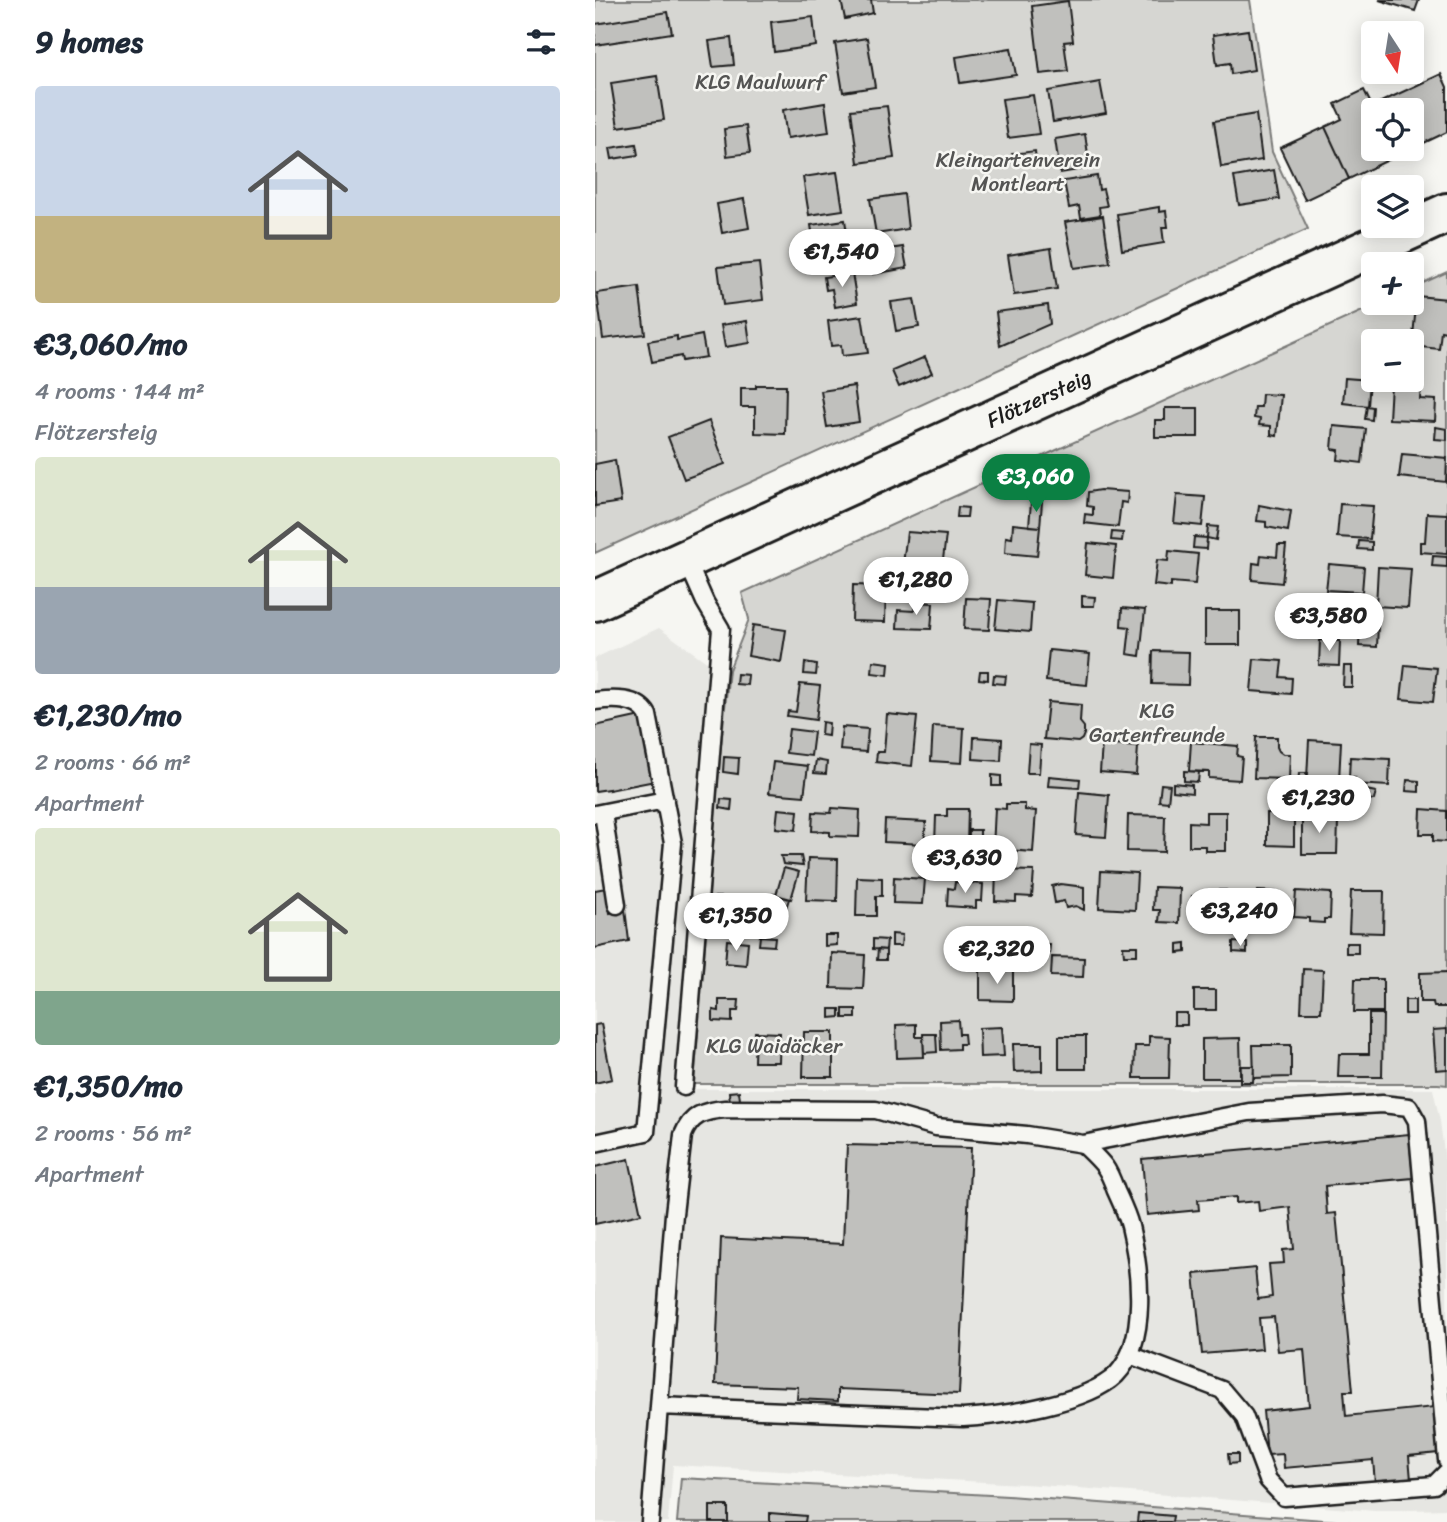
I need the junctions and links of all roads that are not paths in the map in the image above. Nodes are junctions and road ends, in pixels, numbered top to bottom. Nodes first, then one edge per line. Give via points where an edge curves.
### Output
1 (1447, 213) edge
2 (686, 559) junction
3 (595, 601) edge
4 (595, 701) edge
5 (665, 800) junction
6 (599, 813) edge
7 (617, 905) dead end
8 (684, 1087) dead end
9 (595, 1143) edge
10 (1083, 1144) junction
11 (1130, 1355) junction
12 (659, 1406) junction
13 (1447, 1460) edge
14 (1447, 1472) edge
15 (650, 1522) edge

1 - 2 main road, Flötzersteig
2 - 3 main road, Flötzersteig
2 - 8 lane via 721,629
4 - 5 lane via 611,699 644,708
5 - 6 lane
5 - 9 lane via 673,844 646,1132
6 - 7 lane
10 - 11 lane via 1106,1168 1129,1224 1138,1275 1138,1326
10 - 12 lane via 936,1127 876,1110 725,1109 698,1115 683,1136
10 - 13 lane via 1249,1112 1382,1104 1409,1107 1416,1121
11 - 12 lane via 1115,1375 1096,1388 1063,1401 992,1417
11 - 14 lane via 1222,1390 1244,1416 1268,1479 1284,1497 1434,1485
12 - 15 lane

